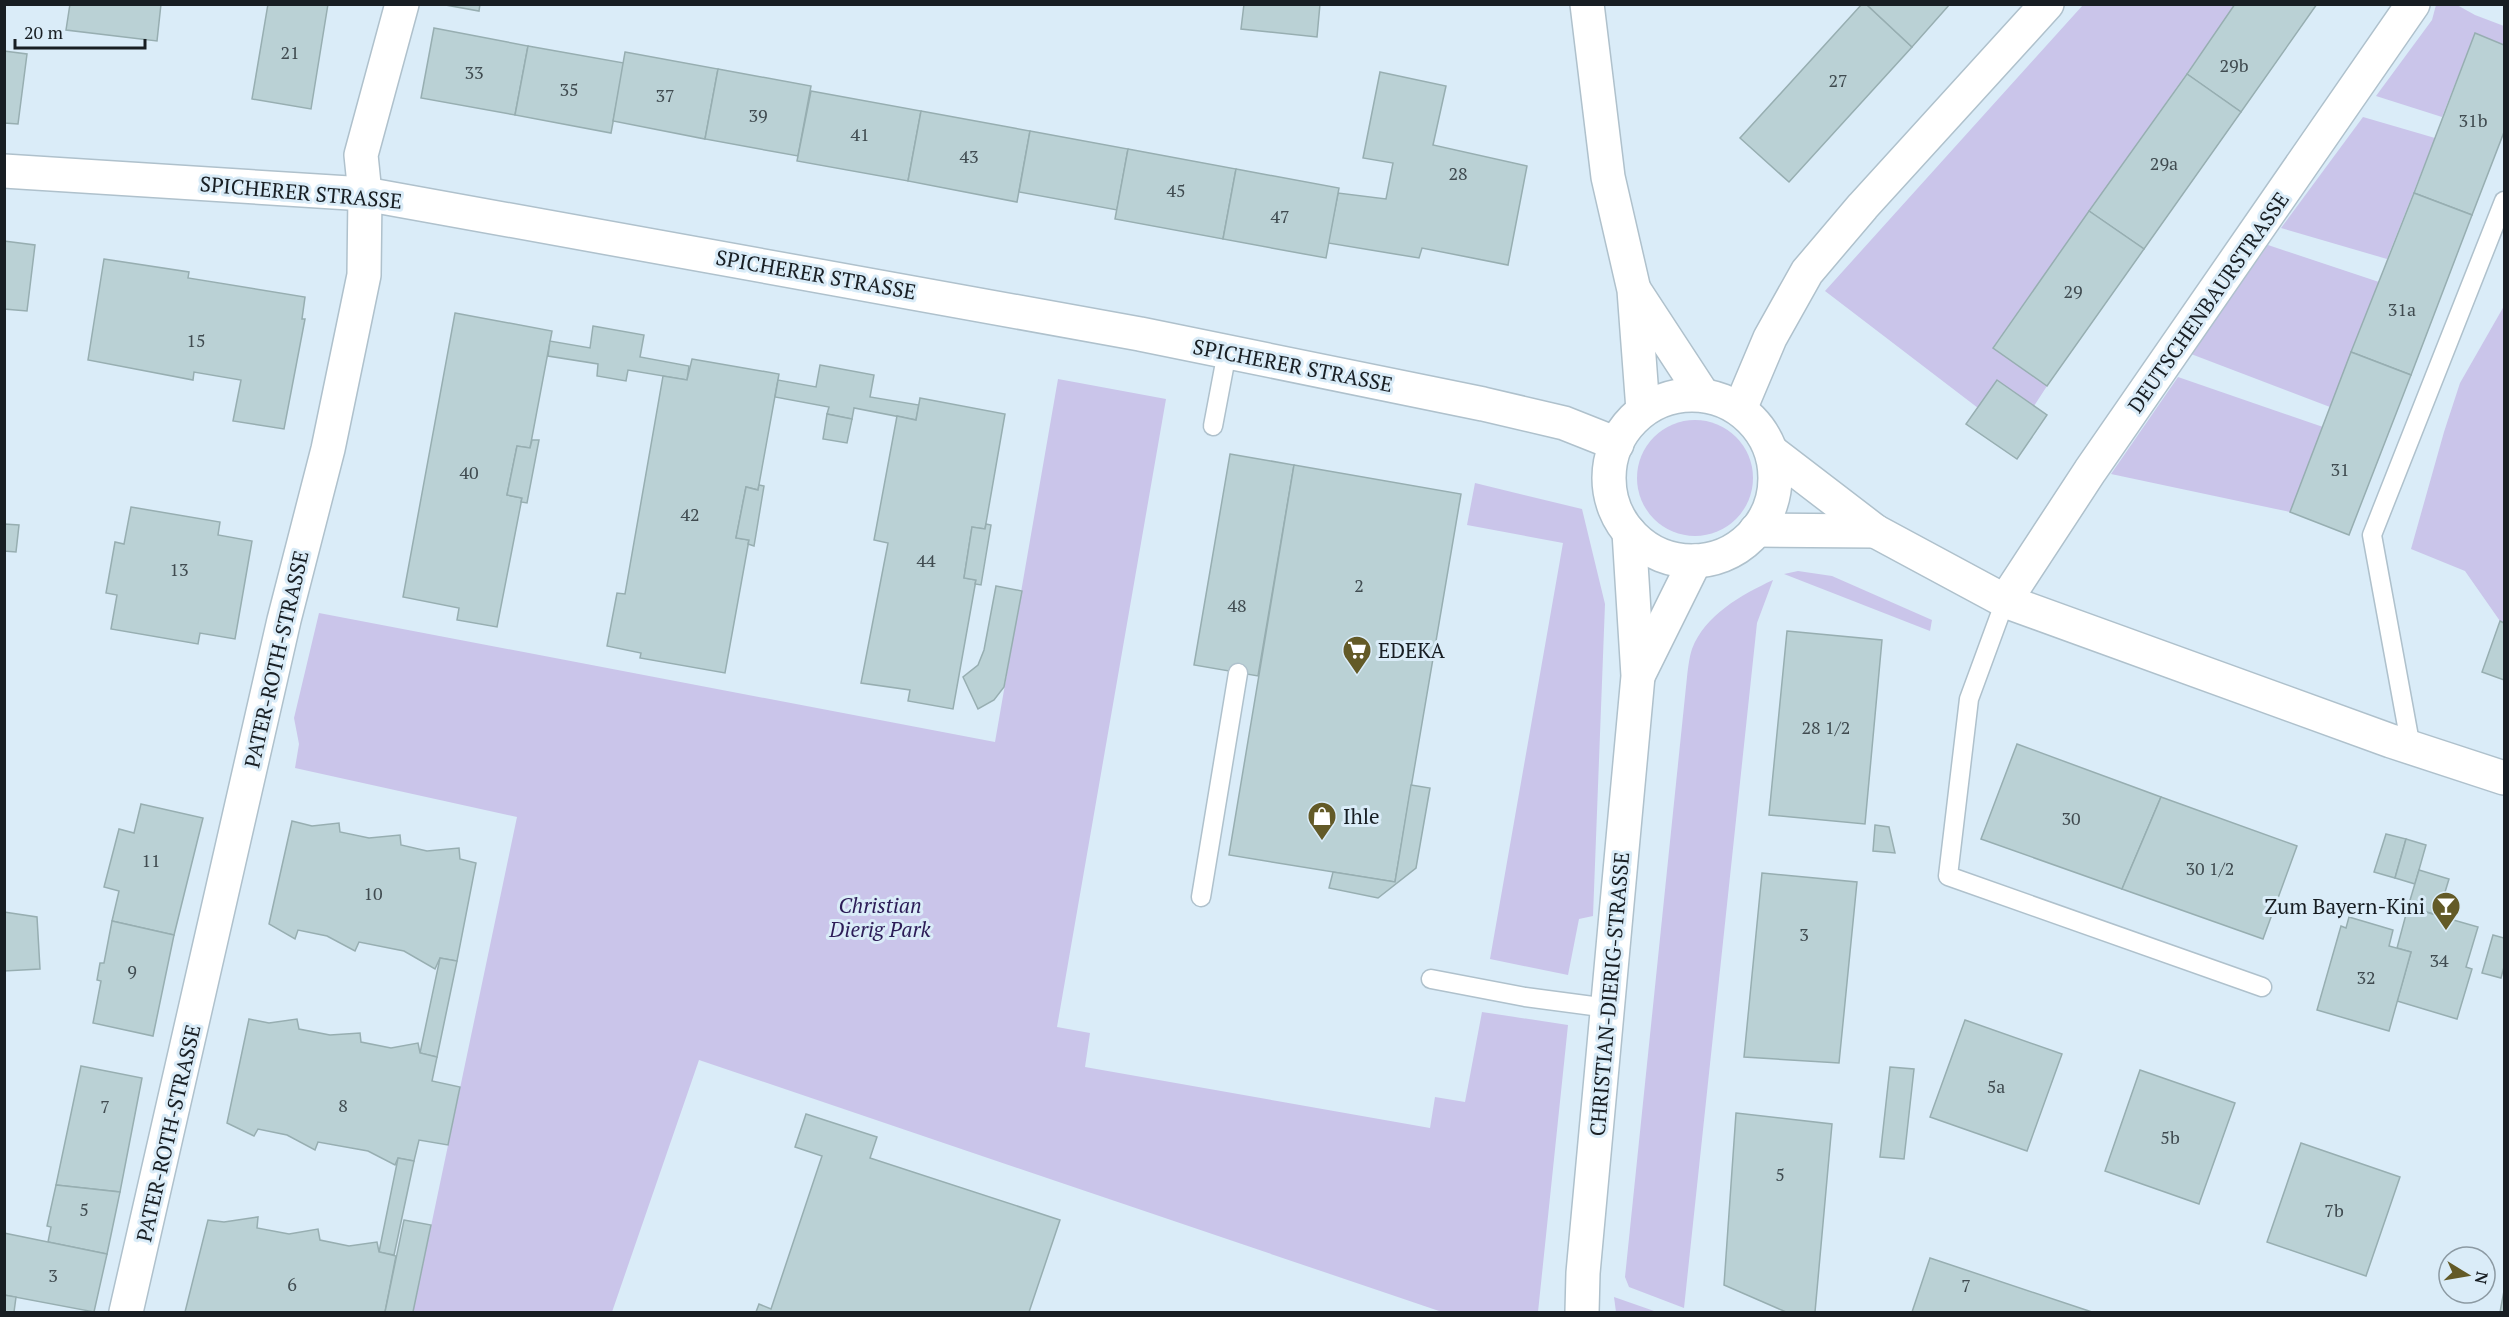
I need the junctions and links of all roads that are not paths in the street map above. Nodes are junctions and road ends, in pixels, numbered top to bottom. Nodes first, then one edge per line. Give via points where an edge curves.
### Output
1 (402, 4) edge
2 (2047, 4) edge
3 (2413, 4) edge
4 (1590, 7) edge
5 (4, 171) edge
6 (365, 194) junction
7 (2505, 201) edge
8 (1634, 290) junction
9 (1227, 352) junction
10 (1703, 395) junction
11 (1740, 409) junction
12 (1643, 410) junction
13 (1213, 426) dead end
14 (1617, 444) junction
15 (1772, 452) junction
16 (1756, 530) junction
17 (1875, 531) junction
18 (1629, 532) junction
19 (1695, 561) junction
20 (2005, 601) junction
21 (1238, 673) dead end
22 (1638, 676) junction
23 (2411, 748) junction
24 (2505, 778) edge
25 (1201, 897) dead end
26 (1431, 979) dead end
27 (2262, 987) dead end
28 (1608, 1008) junction
29 (126, 1312) edge
30 (1582, 1312) edge

1 - 6 street, PATER-ROTH-STRASSE via 361,155
2 - 11 street via 1807,272 1770,338
3 - 20 street, DEUTSCHENBAURSTRASSE via 2090,471
4 - 8 street via 1608,177
5 - 6 street, SPICHERER STRASSE
6 - 9 street, SPICHERER STRASSE
6 - 29 street, PATER-ROTH-STRASSE via 364,276 328,449 284,620
7 - 23 lane via 2372,535
8 - 10 street
8 - 12 street
9 - 13 lane
9 - 14 street, SPICHERER STRASSE via 1564,423
10 - 11 street
10 - 12 street via 1669,398
11 - 15 street via 1754,421
12 - 14 street
14 - 18 street via 1609,473 1610,491 1615,509
15 - 16 street via 1772,502
15 - 17 street
16 - 17 street
16 - 19 street via 1728,554
17 - 20 street
18 - 19 street via 1650,550 1669,558
18 - 22 street, CHRISTIAN-DIERIG-STRASSE
19 - 22 street, CHRISTIAN-DIERIG-STRASSE
20 - 23 street
20 - 27 lane via 1969,699 1948,876
21 - 25 lane
22 - 28 street, CHRISTIAN-DIERIG-STRASSE
23 - 24 street
26 - 28 lane
28 - 30 street, CHRISTIAN-DIERIG-STRASSE

